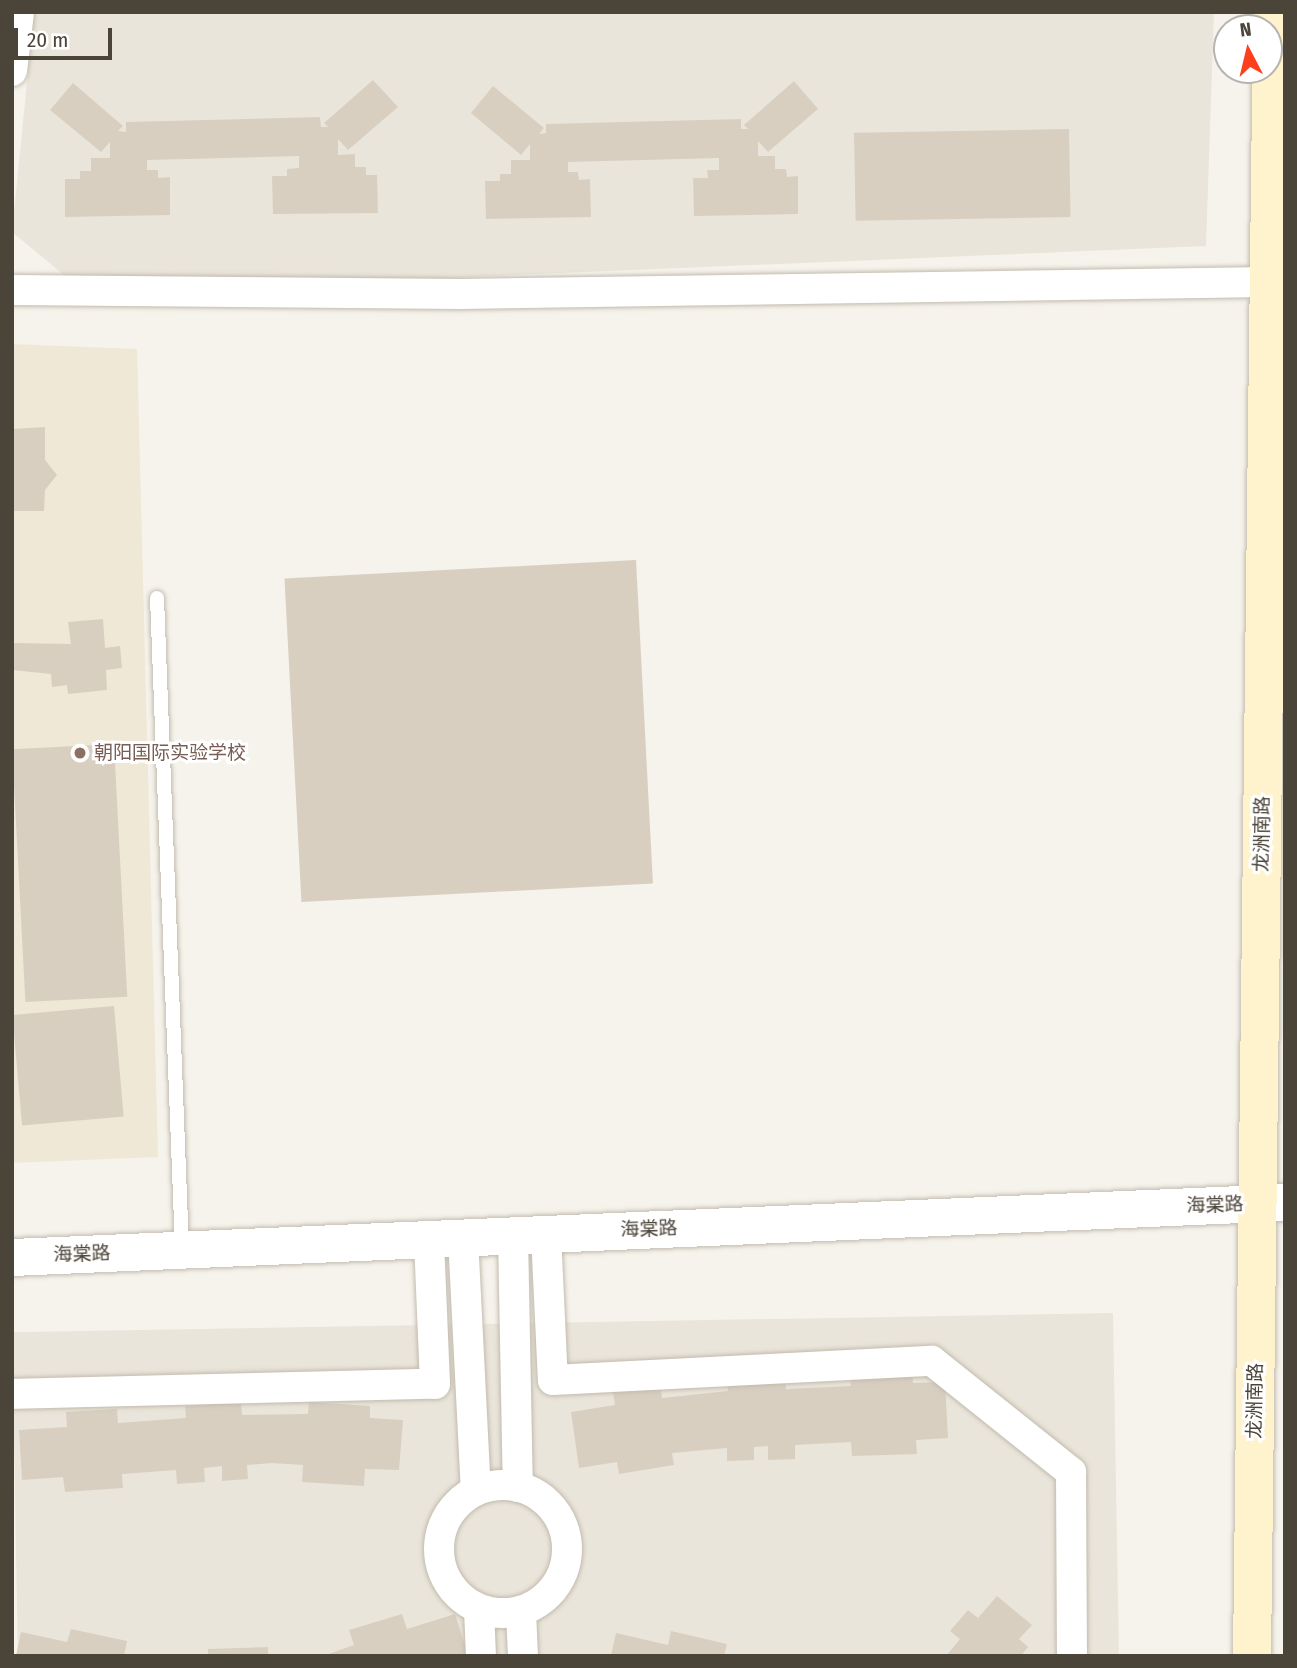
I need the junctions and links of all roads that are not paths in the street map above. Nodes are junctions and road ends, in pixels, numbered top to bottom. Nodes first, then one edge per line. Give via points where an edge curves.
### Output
1 (19, 12) edge
2 (1272, 12) edge
3 (12, 71) edge
4 (1269, 282) junction
5 (12, 290) edge
6 (158, 598) dead end
7 (1271, 1202) edge
8 (530, 1235) junction
9 (446, 1238) junction
10 (182, 1249) junction
11 (12, 1257) edge
12 (552, 1380) junction
13 (516, 1382) junction
14 (471, 1383) junction
15 (435, 1384) junction
16 (12, 1394) edge
17 (518, 1487) junction
18 (477, 1491) junction
19 (479, 1609) junction
20 (522, 1611) junction
21 (481, 1656) edge
22 (523, 1656) edge
23 (1072, 1656) edge
24 (1252, 1656) edge

1 - 3 street
2 - 4 main road, 龙洲南路
4 - 5 street via 461,294
4 - 7 main road, 龙洲南路
6 - 10 lane
7 - 8 street, 海棠路
7 - 24 main road, 龙洲南路
8 - 9 street, 海棠路
8 - 12 street
8 - 13 street
9 - 10 street, 海棠路
9 - 14 street
9 - 15 street
10 - 11 street, 海棠路
12 - 13 street
12 - 23 street via 932,1361 1071,1472
13 - 14 street
13 - 17 street
14 - 15 street
14 - 18 street
15 - 16 street
17 - 18 street
17 - 20 street via 538,1495 554,1509 568,1548 556,1587
18 - 19 street via 452,1511 439,1541 447,1581 461,1598
19 - 20 street via 500,1614
19 - 21 street
20 - 22 street

